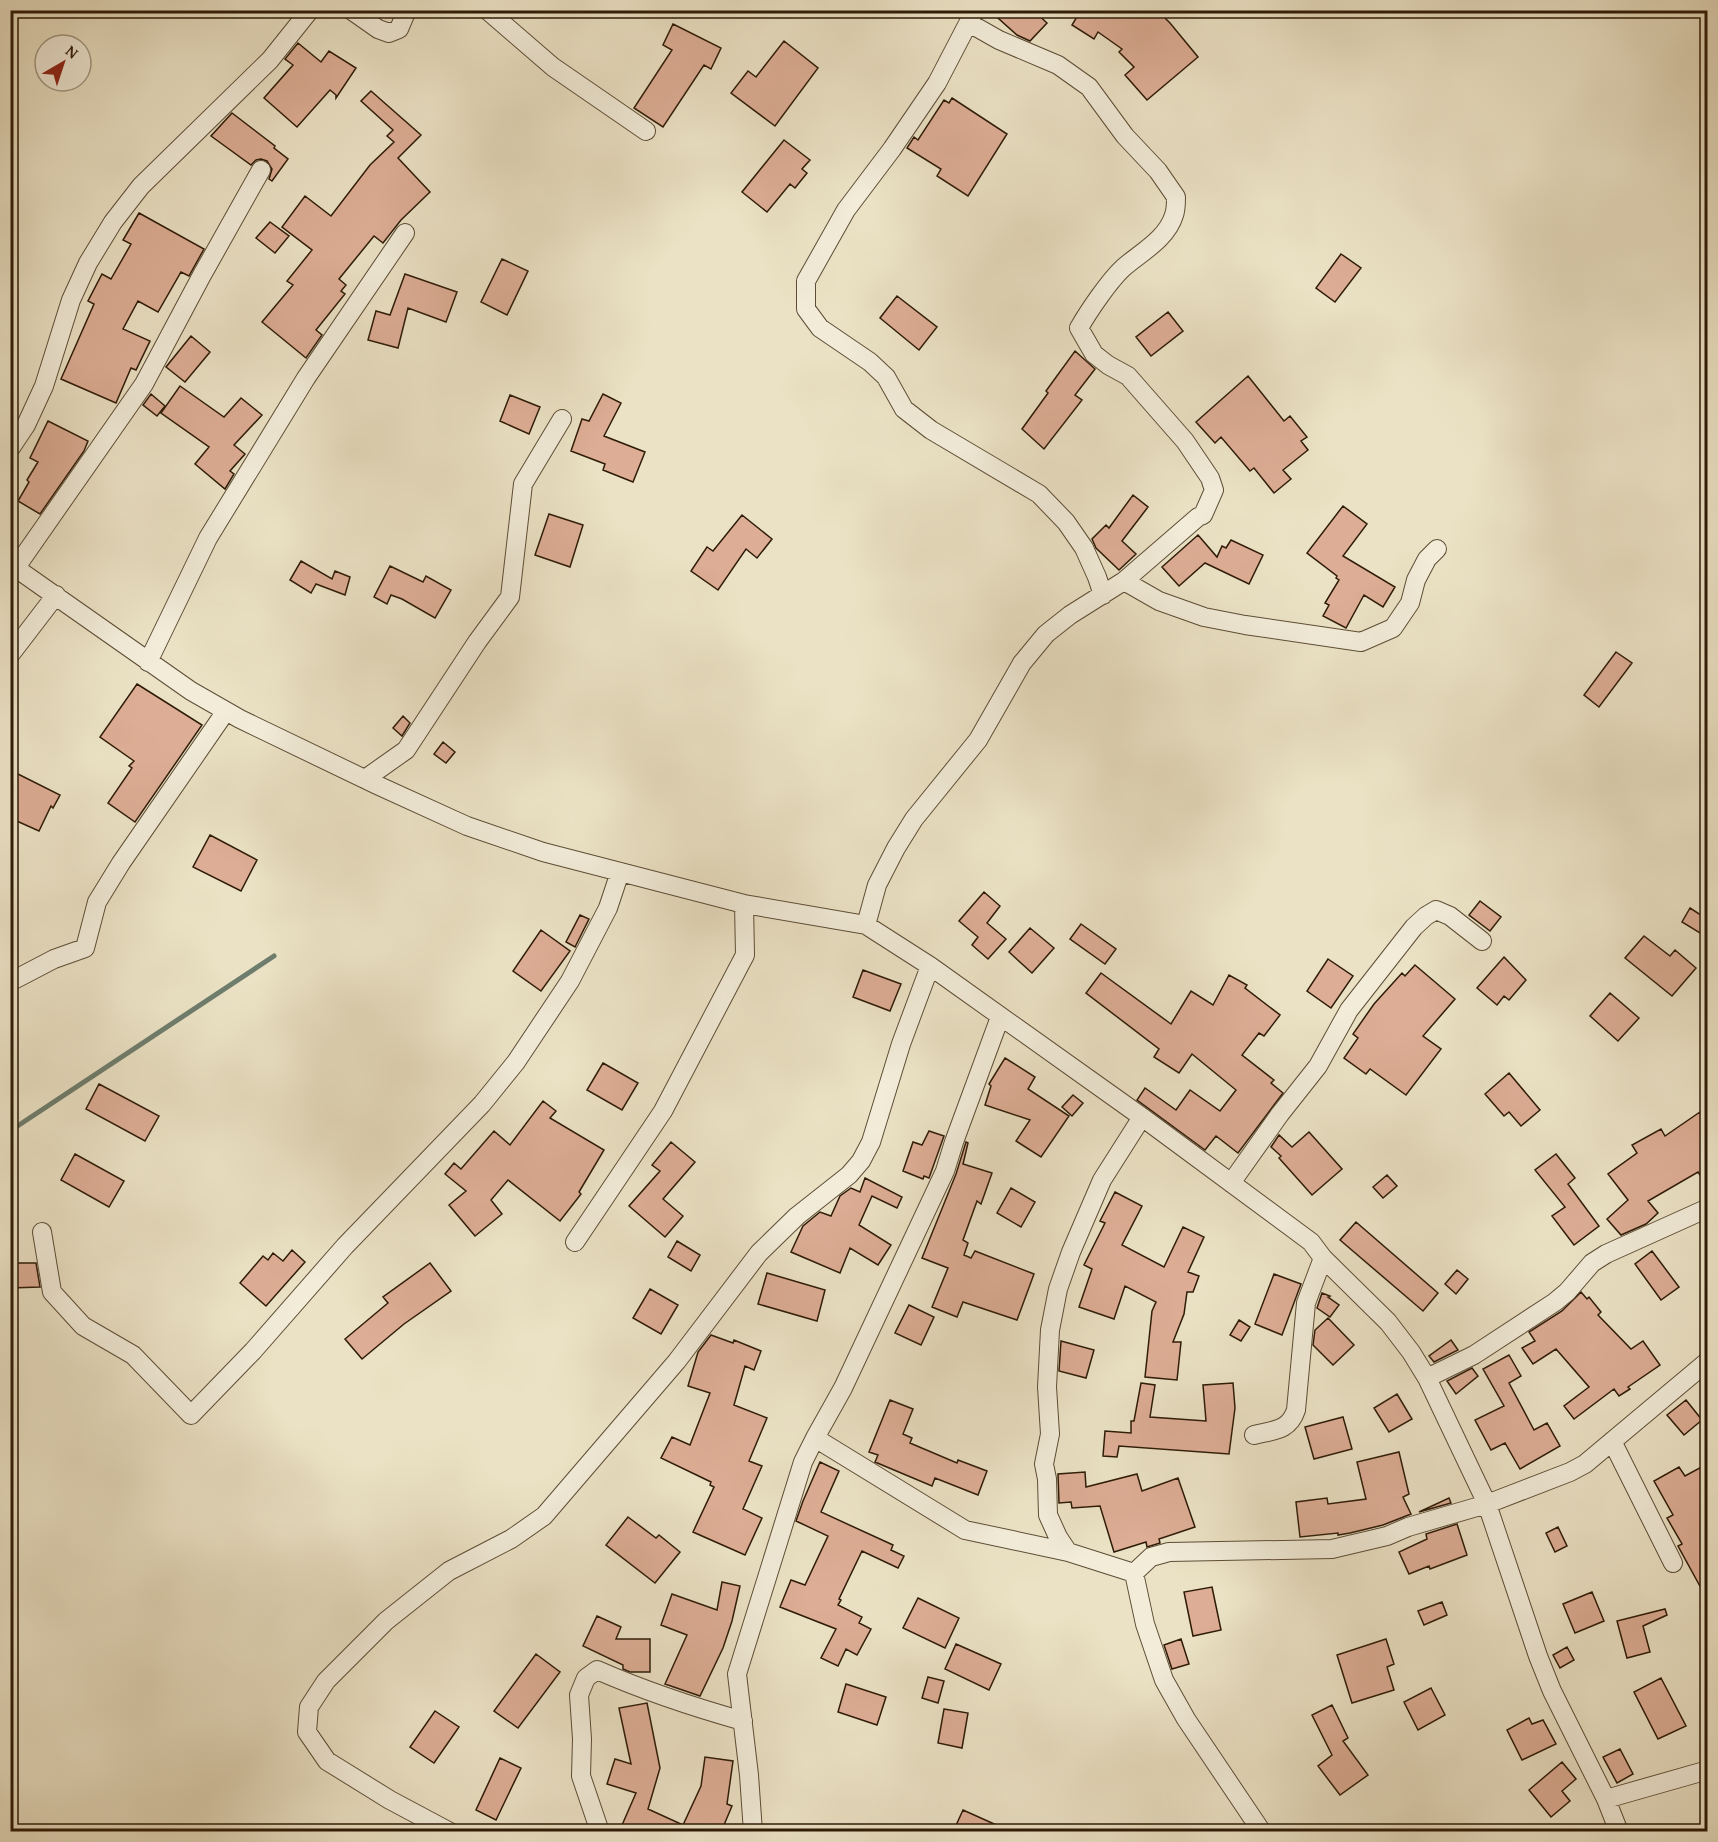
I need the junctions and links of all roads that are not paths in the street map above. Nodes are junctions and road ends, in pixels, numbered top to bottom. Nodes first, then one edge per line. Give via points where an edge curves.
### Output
1 (310, 10) edge
2 (351, 10) edge
3 (407, 10) edge
4 (487, 10) edge
5 (972, 17) edge
6 (646, 131) dead end
7 (261, 170) dead end
8 (405, 232) dead end
9 (562, 419) dead end
10 (10, 449) edge
11 (1437, 549) dead end
12 (12, 566) edge
13 (1124, 581) junction
14 (56, 595) junction
15 (1103, 595) junction
16 (10, 655) edge
17 (148, 662) junction
18 (226, 711) junction
19 (365, 779) junction
20 (621, 872) junction
21 (744, 904) junction
22 (866, 925) junction
23 (1482, 941) dead end
24 (930, 966) junction
25 (10, 982) edge
26 (1000, 1017) junction
27 (1142, 1117) junction
28 (1231, 1183) junction
29 (1707, 1208) edge
30 (42, 1232) dead end
31 (575, 1242) dead end
32 (1323, 1258) junction
33 (1707, 1361) edge
34 (1427, 1378) junction
35 (1254, 1435) dead end
36 (815, 1438) junction
37 (1612, 1441) junction
38 (1487, 1504) junction
39 (1068, 1552) junction
40 (1673, 1563) dead end
41 (1134, 1574) junction
42 (743, 1721) junction
43 (1707, 1770) edge
44 (1606, 1799) junction
45 (450, 1832) edge
46 (600, 1832) edge
47 (753, 1832) edge
48 (1262, 1832) edge
49 (1619, 1832) edge

1 - 10 street via 270,60 141,186 113,222 71,300 44,386
2 - 3 street via 389,33 399,29
4 - 6 street via 553,67
5 - 13 street via 999,40 1058,65 1089,87 1176,197 1174,216 1165,231 1121,270 1079,328 1094,354 1128,376 1185,441 1214,490 1203,515
5 - 15 street via 937,83 846,210 806,281 806,309 820,328 886,377 904,409 931,430 1039,494 1084,548
7 - 12 street via 144,384 19,563
8 - 17 street via 306,378 208,538
9 - 19 street via 523,483 510,597 406,750
11 - 13 street via 1426,559 1410,603 1393,628 1361,642 1204,617 1159,601
12 - 14 street
13 - 15 street
14 - 16 street
14 - 17 street
15 - 22 street via 1046,633 1022,663 978,740 914,819 896,848 877,885
17 - 18 street
18 - 19 street
18 - 25 street via 97,902 85,948 54,958
19 - 20 street via 467,826 543,852
20 - 21 street
20 - 30 street via 608,908 570,981 516,1062 482,1104 345,1246 191,1415 133,1355 83,1326 52,1292
21 - 22 street
21 - 31 street via 745,955 663,1111
22 - 24 street
23 - 28 street via 1436,910 1414,927 1350,1010 1318,1066
24 - 26 street
24 - 45 street via 901,1044 872,1142 861,1161 759,1253 677,1361 544,1515 511,1539 449,1571 386,1621 326,1681 309,1707 307,1732 327,1761
26 - 27 street
26 - 36 street via 945,1171 843,1388
27 - 28 street
27 - 39 street via 1102,1180 1085,1218 1058,1289 1050,1330 1050,1434 1044,1464 1048,1515
28 - 32 street via 1311,1242
29 - 34 street via 1606,1254 1554,1302 1474,1355
32 - 34 street via 1388,1322
32 - 35 street via 1306,1303 1293,1420 1284,1427
33 - 37 street
34 - 38 street
36 - 39 street via 965,1530
36 - 42 street via 800,1473 737,1674
37 - 38 street via 1570,1472
37 - 40 street
38 - 41 street via 1332,1549 1169,1552 1151,1557
38 - 44 street via 1552,1691
39 - 41 street
41 - 48 street via 1164,1680
42 - 46 street via 640,1689 597,1670 586,1678 579,1695 581,1776
42 - 47 street
43 - 44 street
44 - 49 street

